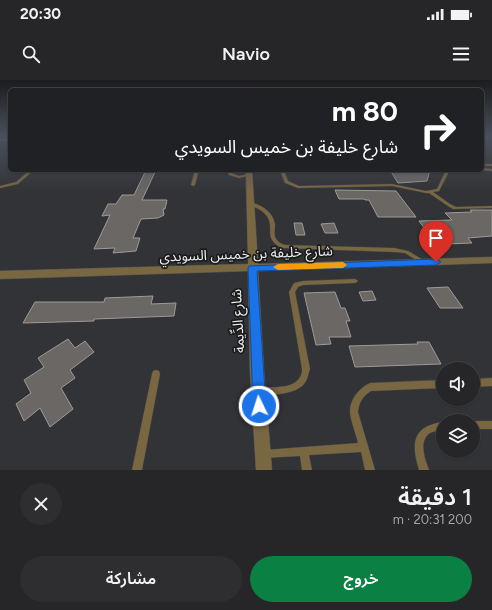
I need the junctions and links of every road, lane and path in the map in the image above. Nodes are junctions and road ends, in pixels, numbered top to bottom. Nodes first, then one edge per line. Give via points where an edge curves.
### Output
1 (30, 172) edge
2 (196, 172) edge
3 (230, 172) edge
4 (249, 172) edge
5 (283, 172) edge
6 (447, 172) edge
7 (193, 186) dead end
8 (0, 187) edge
9 (431, 192) junction
10 (250, 204) junction
11 (492, 207) edge
12 (492, 260) edge
13 (423, 262) junction
14 (252, 268) junction
15 (0, 276) edge
16 (355, 281) dead end
17 (156, 374) dead end
18 (492, 382) edge
19 (480, 383) edge
20 (436, 384) edge
21 (258, 391) junction
22 (492, 425) edge
23 (480, 426) edge
24 (436, 427) edge
25 (364, 447) junction
26 (304, 451) junction
27 (263, 454) junction
28 (138, 470) edge
29 (264, 470) edge
30 (307, 470) edge
31 (370, 470) edge
32 (424, 470) edge

1 - 8 lane via 17,183
2 - 7 lane
3 - 4 lane via 235,177
4 - 10 street, شارع الدِّيمة
5 - 9 lane via 286,182 298,187 392,185
6 - 9 lane via 438,190
9 - 11 lane via 456,208
10 - 13 lane via 270,216 273,239 284,248 394,250 406,252
10 - 14 street, شارع الدِّيمة
12 - 13 street, شارع خليفة بن خميس السويدي
13 - 14 street, شارع خليفة بن خميس السويدي
14 - 15 street, شارع خليفة بن خميس السويدي
14 - 21 street, شارع الدِّيمة
16 - 21 lane via 303,282 294,287 292,292 305,375 295,388
17 - 28 lane
18 - 19 lane
20 - 25 lane via 374,387 363,391 355,403 354,412
21 - 27 street, شارع الدِّيمة
22 - 23 lane
24 - 32 lane via 428,429 418,447
25 - 26 lane
25 - 31 lane
26 - 27 lane
26 - 30 lane
27 - 29 street, شارع الدِّيمة

